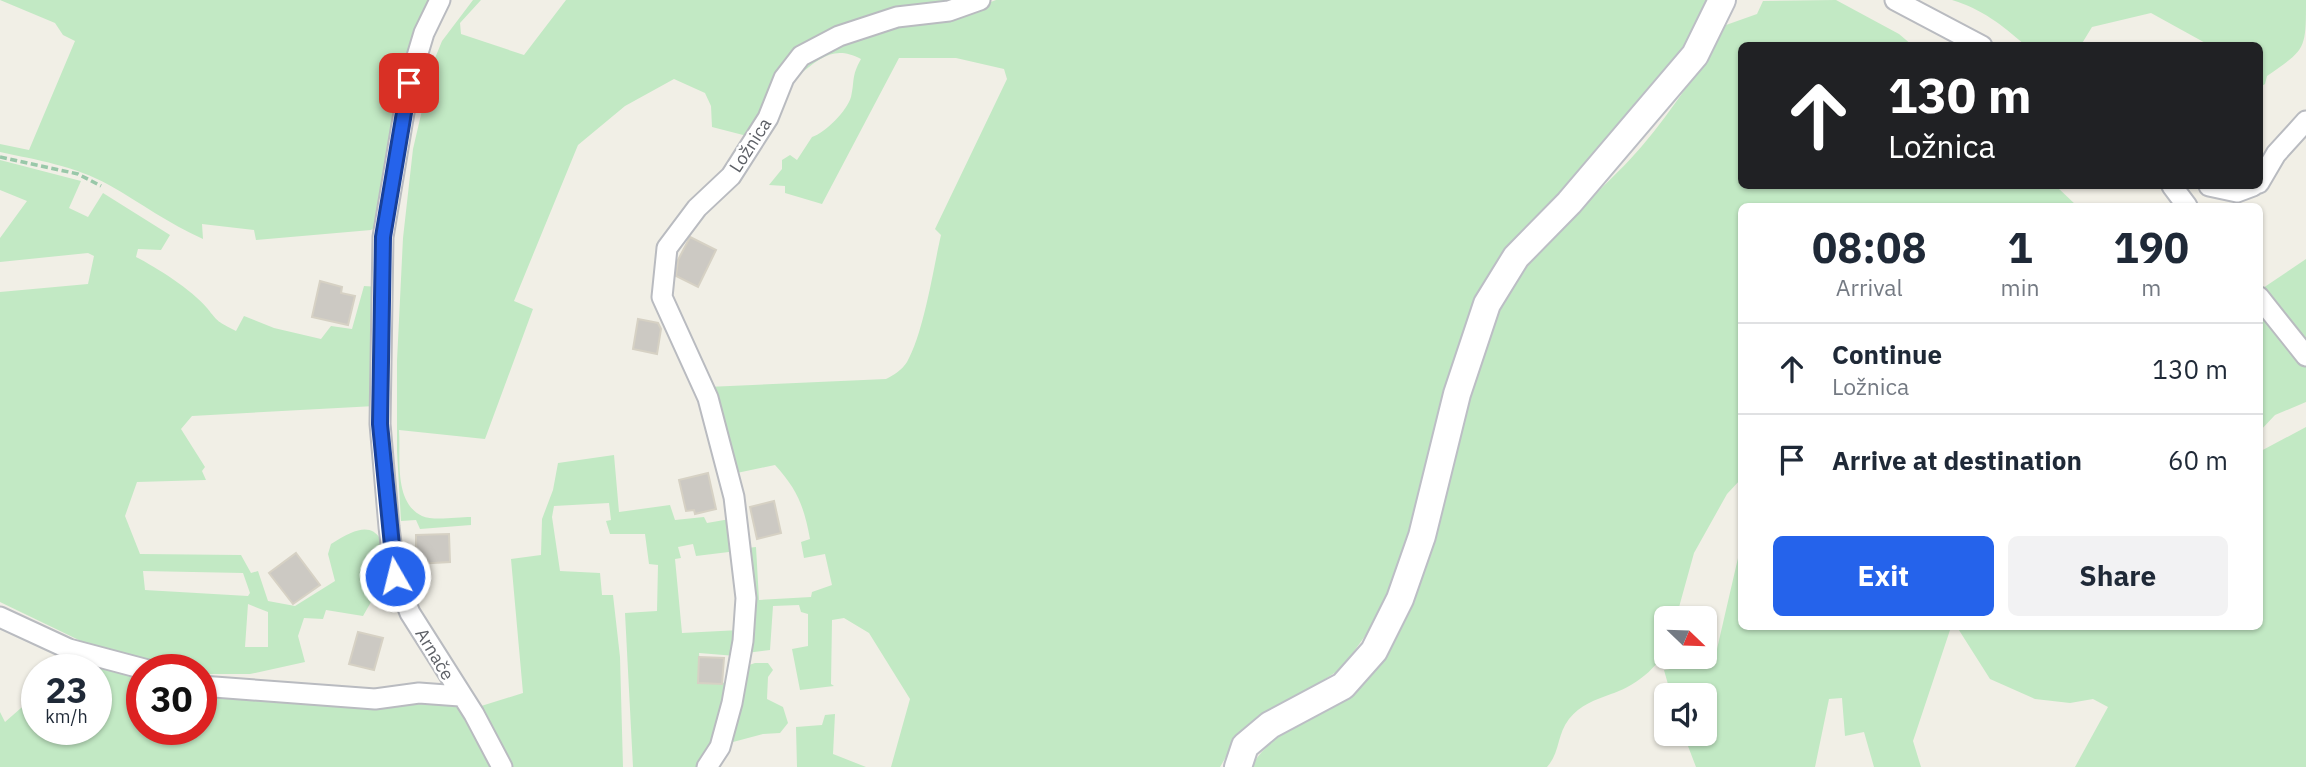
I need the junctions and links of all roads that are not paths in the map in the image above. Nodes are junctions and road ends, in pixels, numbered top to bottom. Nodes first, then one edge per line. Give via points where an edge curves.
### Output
1 (440, 0) edge
2 (980, 0) edge
3 (1722, 0) edge
4 (1895, 0) edge
5 (1974, 42) edge
6 (2306, 121) edge
7 (2263, 177) edge
8 (2223, 189) edge
9 (2245, 189) edge
10 (2263, 303) edge
11 (2306, 356) edge
12 (0, 617) edge
13 (126, 664) edge
14 (217, 686) edge
15 (460, 696) junction
16 (502, 767) edge
17 (708, 767) edge
18 (1238, 767) edge

1 - 15 street, Arnače via 409,83 383,237 380,424 395,576 410,613
2 - 17 street, Ložnica via 949,11 897,17 839,36 801,56 730,176 697,208 667,248 662,296 708,398 734,498 746,598 732,703 720,747
3 - 18 street via 1695,55 1569,203 1516,257 1488,304 1457,394 1422,536 1400,599 1374,651 1343,686 1245,746
4 - 5 street
6 - 7 street
8 - 9 street
10 - 11 street
12 - 13 street via 69,649
14 - 15 street, Arnače via 375,699 419,693
15 - 16 street, Arnače

